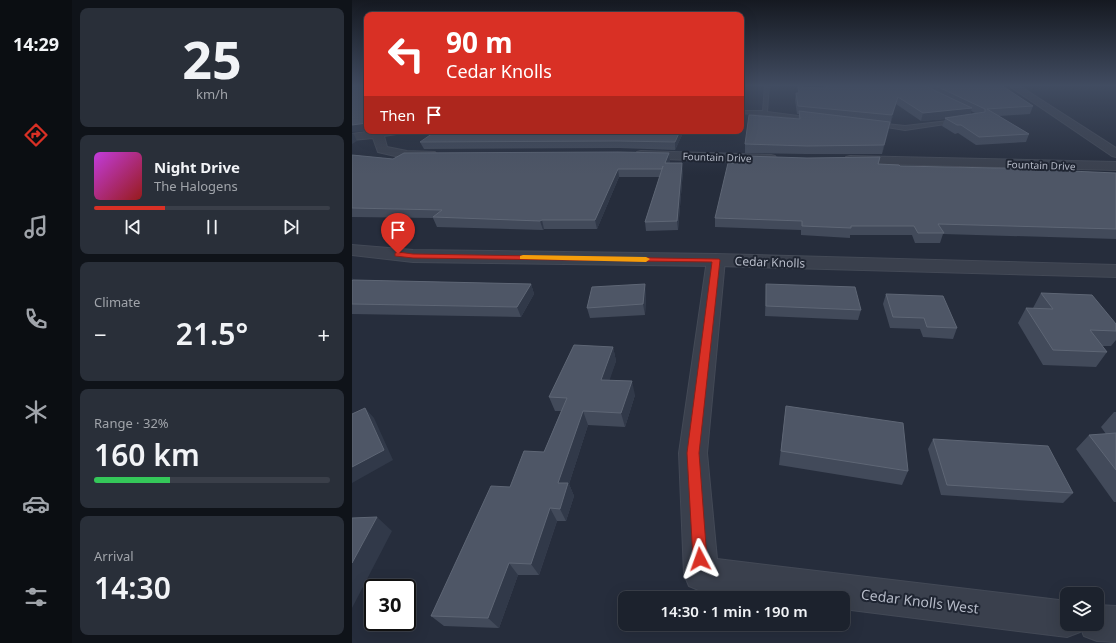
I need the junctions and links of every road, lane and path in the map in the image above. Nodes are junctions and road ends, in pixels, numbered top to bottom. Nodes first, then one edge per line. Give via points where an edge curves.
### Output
1 (784, 115) edge
2 (1058, 115) edge
3 (820, 119) edge
4 (965, 120) edge
5 (874, 124) edge
6 (378, 134) joint
7 (352, 137) edge
8 (1116, 153) edge
9 (626, 154) edge
10 (446, 155) edge
11 (783, 160) edge
12 (838, 160) edge
13 (1116, 166) edge
14 (352, 250) edge
15 (716, 260) junction
16 (1116, 271) edge
17 (1060, 618) edge
18 (1104, 623) edge
19 (1116, 624) edge

1 - 3 lane
2 - 8 street
4 - 5 lane via 905,128
6 - 7 street
6 - 10 street via 382,149 407,155
9 - 11 street, Fountain Drive
12 - 13 street, Fountain Drive via 909,159
14 - 15 street, Cedar Knolls via 413,256
15 - 16 street, Cedar Knolls
15 - 17 street, Cedar Knolls West via 693,453 701,574
18 - 19 street

